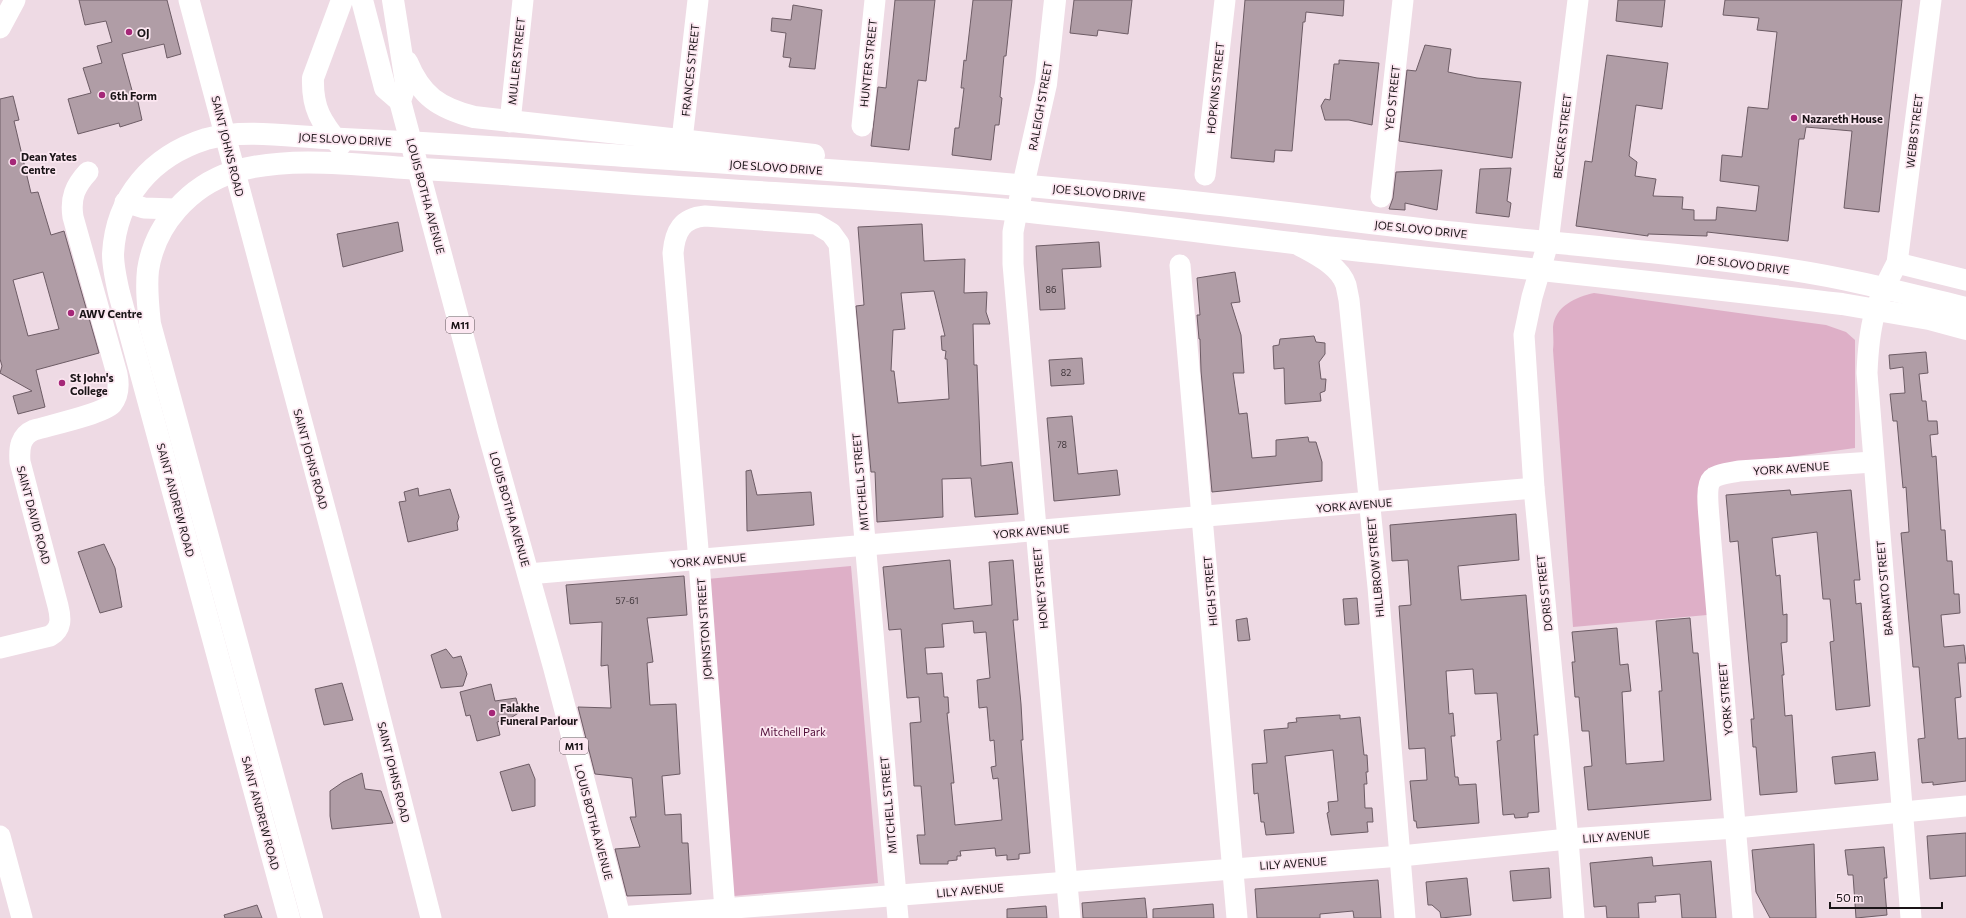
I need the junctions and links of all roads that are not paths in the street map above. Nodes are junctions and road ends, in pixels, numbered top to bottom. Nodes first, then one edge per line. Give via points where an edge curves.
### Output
1 (15, 0) edge
2 (189, 0) edge
3 (342, 0) edge
4 (362, 0) edge
5 (393, 0) edge
6 (523, 0) edge
7 (698, 0) edge
8 (875, 0) edge
9 (1055, 0) edge
10 (1224, 0) edge
11 (1402, 0) edge
12 (1578, 0) edge
13 (1931, 0) edge
14 (0, 28) edge
15 (401, 48) junction
16 (400, 101) junction
17 (510, 122) junction
18 (862, 126) dead end
19 (226, 134) junction
20 (334, 138) junction
21 (682, 140) junction
22 (356, 165) junction
23 (855, 171) junction
24 (88, 172) dead end
25 (234, 172) junction
26 (1205, 175) dead end
27 (1024, 185) junction
28 (1381, 197) dead end
29 (125, 202) junction
30 (175, 209) junction
31 (1017, 211) junction
32 (1295, 243) junction
33 (1548, 243) junction
34 (673, 253) joint
35 (1897, 263) junction
36 (1180, 265) dead end
37 (1540, 270) junction
38 (1966, 280) edge
39 (1966, 308) edge
40 (1966, 328) edge
41 (1873, 462) junction
42 (1711, 480) joint
43 (1534, 488) junction
44 (1369, 503) junction
45 (1203, 517) junction
46 (1035, 531) junction
47 (866, 545) junction
48 (699, 561) junction
49 (528, 574) junction
50 (0, 648) edge
51 (1966, 806) edge
52 (1902, 811) junction
53 (1736, 828) junction
54 (0, 836) edge
55 (1568, 839) junction
56 (1401, 856) junction
57 (1233, 868) junction
58 (1067, 882) junction
59 (896, 896) junction
60 (725, 910) junction
61 (22, 918) edge
62 (289, 918) edge
63 (312, 918) edge
64 (431, 918) edge
65 (619, 918) edge
66 (898, 918) edge
67 (1070, 918) edge
68 (1237, 918) edge
69 (1405, 918) edge
70 (1574, 918) edge
71 (1743, 918) edge
72 (1911, 918) edge

1 - 14 street
2 - 19 street, SAINT JOHNS ROAD
3 - 20 main road via 313,78 314,102 318,115
4 - 16 main road via 385,88
5 - 15 main road
6 - 17 street, MULLER STREET
7 - 21 street, FRANCES STREET
8 - 18 street, HUNTER STREET
9 - 27 main road, RALEIGH STREET via 1046,84
10 - 26 street, HOPKINS STREET
11 - 28 street, YEO STREET
12 - 33 street, BECKER STREET
13 - 35 street, WEBB STREET
15 - 16 main road via 406,83
15 - 17 main road via 417,82 440,105 474,117
16 - 49 main road, LOUIS BOTHA AVENUE / M11
17 - 21 main road
19 - 20 main road, JOE SLOVO DRIVE
19 - 25 street, SAINT JOHNS ROAD
19 - 29 main road, SAINT ANDREW ROAD via 197,142 160,163 147,172
20 - 22 main road
20 - 23 main road, JOE SLOVO DRIVE
21 - 23 main road via 838,158 853,163
22 - 25 main road via 283,163 266,164
22 - 31 main road via 561,177
23 - 27 main road, JOE SLOVO DRIVE
24 - 50 street, SAINT DAVID ROAD via 76,187 72,213 117,374 118,390 112,403 102,410 28,432 23,439 20,446 20,462 58,606 60,625 50,636
25 - 30 main road, SAINT ANDREW ROAD via 204,186
25 - 64 street, SAINT JOHNS ROAD via 366,662
27 - 31 main road, RALEIGH STREET
27 - 33 main road, JOE SLOVO DRIVE
29 - 30 street via 144,208
29 - 62 main road, SAINT ANDREW ROAD via 116,234 113,258 119,293
30 - 63 main road, SAINT ANDREW ROAD via 156,244 149,265 147,288 150,324
31 - 32 main road
31 - 46 street, HONEY STREET via 1013,232 1013,264
32 - 37 main road
32 - 44 street, HILLBROW STREET via 1334,268 1346,284
33 - 37 street, BECKER STREET
33 - 39 main road, JOE SLOVO DRIVE via 1781,268 1838,278
34 - 47 street, MITCHELL STREET via 674,241 682,225 688,219 705,216 808,222 824,227 837,239
34 - 48 street, JOHNSTON STREET
35 - 38 street
35 - 41 street, BARNATO STREET via 1878,300 1868,339 1867,373
36 - 45 street, HIGH STREET
37 - 40 main road via 1842,304
37 - 43 street, DORIS STREET via 1524,335
41 - 42 street, YORK AVENUE via 1739,471
41 - 52 street, BARNATO STREET
42 - 53 street, YORK STREET via 1708,488 1710,532
43 - 44 street, YORK AVENUE
43 - 55 street, DORIS STREET
44 - 45 street, YORK AVENUE
44 - 56 street, HILLBROW STREET
45 - 46 street, YORK AVENUE
45 - 57 street, HIGH STREET
46 - 47 street, YORK AVENUE
46 - 58 street, HONEY STREET
47 - 48 street, YORK AVENUE
47 - 59 street, MITCHELL STREET
48 - 49 street, YORK AVENUE
48 - 60 street, JOHNSTON STREET
49 - 65 main road, LOUIS BOTHA AVENUE / M11
51 - 52 street, LILY AVENUE
52 - 53 street, LILY AVENUE
52 - 72 street, BARNATO STREET
53 - 55 street, LILY AVENUE
53 - 71 street, YORK STREET
54 - 61 street
55 - 56 street, LILY AVENUE
55 - 70 street, DORIS STREET
56 - 57 street, LILY AVENUE
56 - 69 street, HILLBROW STREET
57 - 58 street, LILY AVENUE
57 - 68 street, HIGH STREET
58 - 59 street, LILY AVENUE
58 - 67 street, HONEY STREET
59 - 60 street, LILY AVENUE
59 - 66 street, MITCHELL STREET
60 - 65 street, LILY AVENUE

